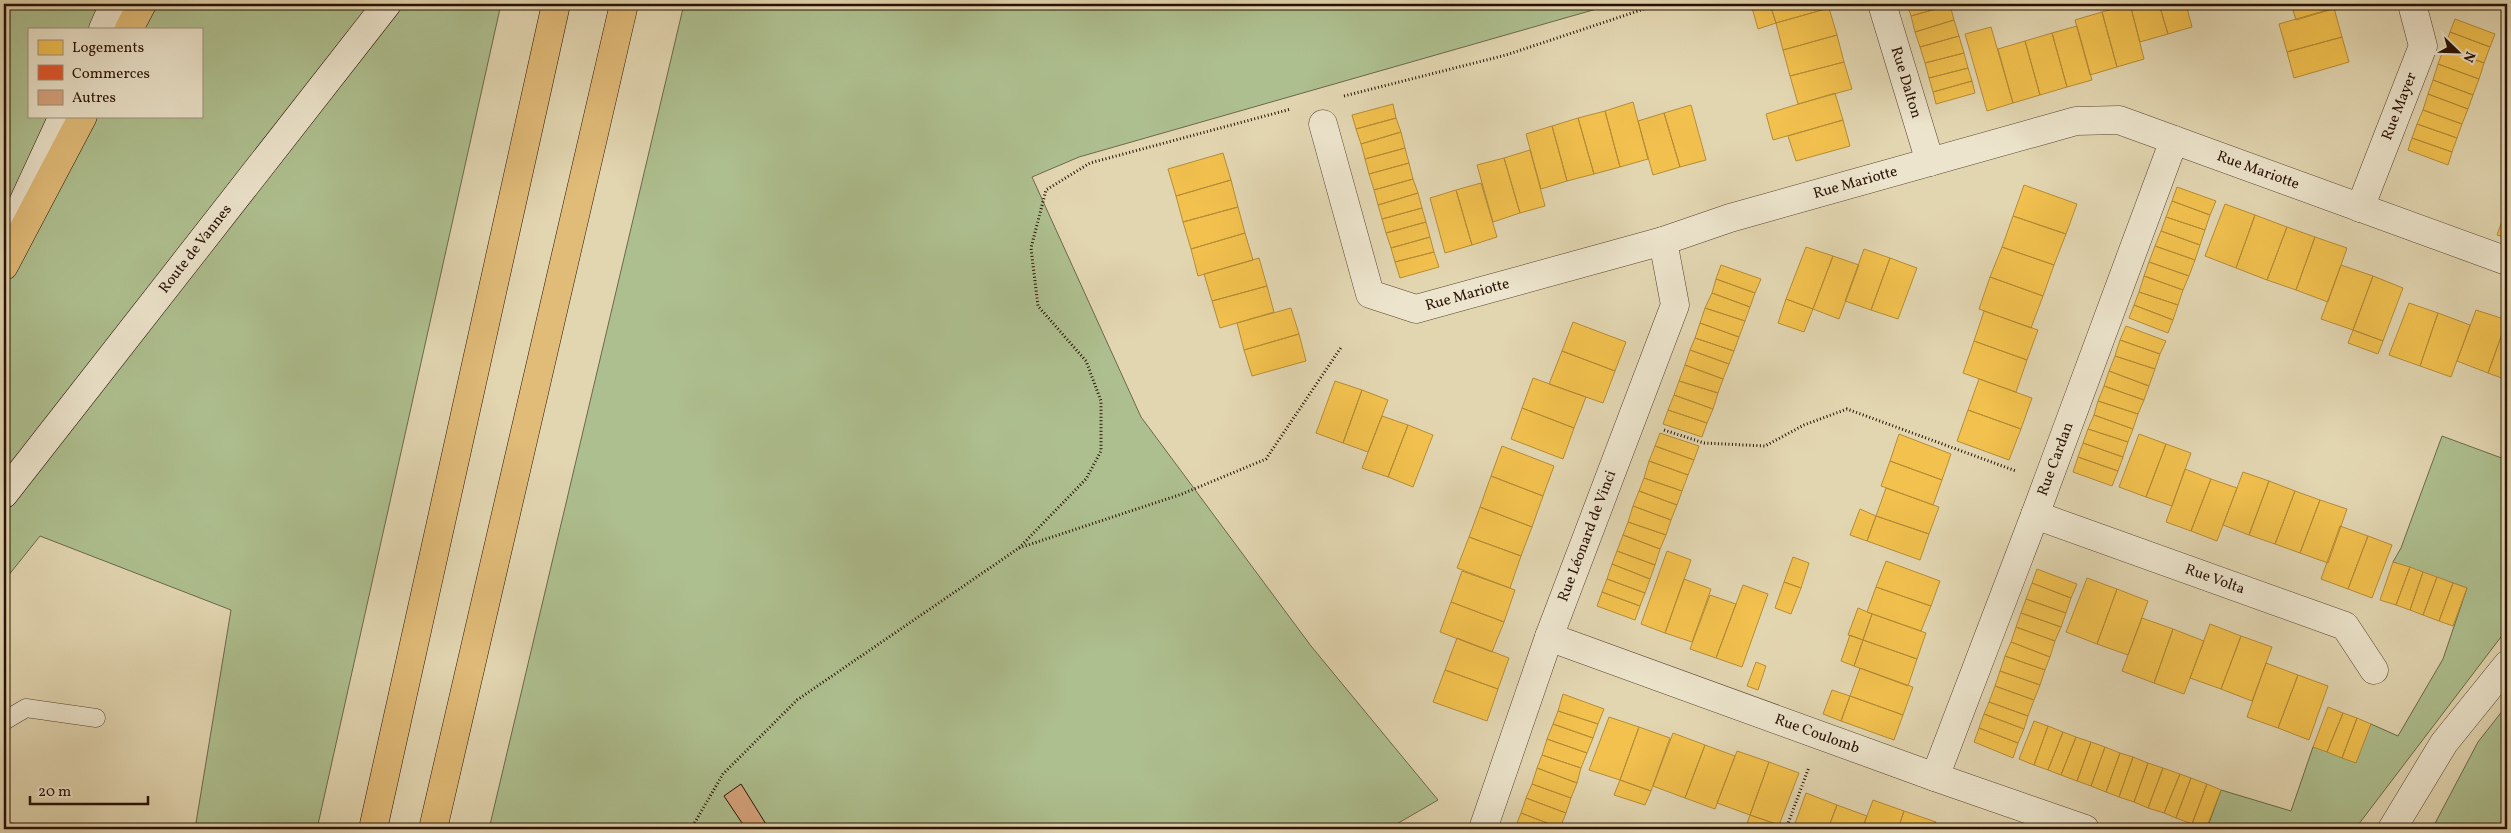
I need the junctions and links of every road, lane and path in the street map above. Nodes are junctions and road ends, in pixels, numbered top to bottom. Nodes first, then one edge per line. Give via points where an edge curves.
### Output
1 (114, 4) edge
2 (142, 4) edge
3 (387, 4) edge
4 (556, 4) edge
5 (624, 4) edge
6 (1659, 4) edge
7 (1882, 4) edge
8 (2412, 4) edge
9 (103, 28) edge
10 (130, 28) edge
11 (1336, 98) dead end
12 (1300, 107) dead end
13 (61, 118) edge
14 (82, 118) edge
15 (1323, 124) dead end
16 (2174, 140) junction
17 (1930, 162) junction
18 (2360, 208) junction
19 (1663, 241) junction
20 (4, 244) edge
21 (2507, 260) edge
22 (4, 266) edge
23 (1342, 346) dead end
24 (1632, 418) junction
25 (2047, 483) junction
26 (4, 494) edge
27 (2035, 516) junction
28 (1019, 548) junction
29 (1549, 637) junction
30 (2507, 665) edge
31 (2374, 670) dead end
32 (96, 718) dead end
33 (4, 721) edge
34 (1820, 736) junction
35 (1935, 777) junction
36 (373, 829) edge
37 (433, 829) edge
38 (691, 829) edge
39 (1483, 829) edge
40 (1786, 829) edge
41 (2085, 829) edge
42 (2392, 829) edge

1 - 9 street
2 - 10 highway
3 - 26 street, Route de Vannes
4 - 36 highway
5 - 37 highway
6 - 11 path via 1506,55
7 - 17 street, Rue Dalton
8 - 18 street, Rue Mayer via 2423,46
12 - 28 path via 1090,163 1046,190 1031,248 1038,306 1086,362 1101,401 1101,451 1086,479
13 - 20 street
14 - 22 highway
15 - 19 street, Rue Mariotte via 1370,294 1416,310
16 - 17 street, Rue Mariotte via 2119,120 2076,121
16 - 18 street, Rue Mariotte
16 - 25 street, Rue Cardan
17 - 19 street, Rue Mariotte via 1730,218
18 - 21 street, Rue Mariotte
19 - 24 street, Rue Léonard de Vinci via 1675,305
23 - 28 path via 1266,459 1182,494
24 - 25 path via 1704,443 1765,446 1804,425 1847,408
24 - 29 street, Rue Léonard de Vinci
25 - 27 street, Rue Cardan
27 - 31 street, Rue Volta via 2345,626
27 - 35 street, Rue Cardan
28 - 38 path via 798,700 723,774
29 - 34 street, Rue Coulomb
29 - 39 street, Rue Léonard de Vinci
30 - 42 street via 2444,743
32 - 33 lane via 26,708
34 - 35 street, Rue Coulomb
34 - 40 path
35 - 41 street, Rue Coulomb

